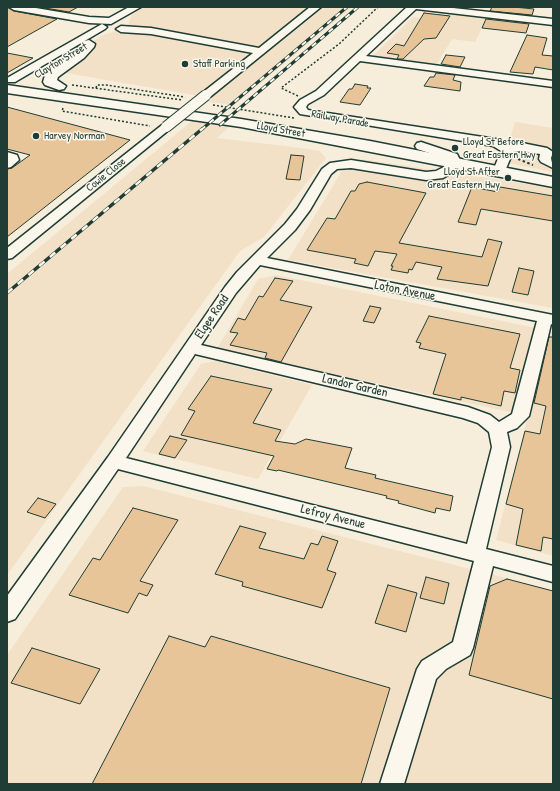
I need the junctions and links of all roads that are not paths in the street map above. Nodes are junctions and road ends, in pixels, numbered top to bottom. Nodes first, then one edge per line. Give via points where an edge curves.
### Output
1 (14, 7) edge
2 (136, 7) edge
3 (144, 7) edge
4 (316, 7) edge
5 (412, 7) edge
6 (419, 7) edge
7 (553, 22) edge
8 (105, 23) junction
9 (123, 27) junction
10 (89, 44) junction
11 (260, 51) junction
12 (358, 58) junction
13 (553, 84) edge
14 (63, 85) junction
15 (11, 87) edge
16 (424, 152) junction
17 (7, 156) edge
18 (503, 161) junction
19 (453, 162) junction
20 (7, 164) edge
21 (553, 164) edge
22 (553, 172) edge
23 (417, 174) junction
24 (553, 182) edge
25 (8, 253) edge
26 (258, 260) junction
27 (549, 320) edge
28 (191, 348) junction
29 (496, 429) junction
30 (114, 461) junction
31 (480, 555) junction
32 (553, 574) edge
33 (7, 613) edge
34 (392, 784) edge

1 - 8 street
2 - 8 street, Clayton Street
3 - 9 street, Clayton Street via 132,15
4 - 11 street, Cowie Close
5 - 12 street, Railway Parade
6 - 7 street
8 - 9 street
8 - 9 street via 123,21
8 - 15 street, Clayton Street
9 - 10 street, Clayton Street
9 - 11 street
10 - 14 main road via 79,55 51,74 50,82
10 - 15 street, Clayton Street
11 - 25 street, Cowie Close, bridge via 206,99 166,127
12 - 13 street
12 - 18 street, Railway Parade via 320,93 303,103 300,107 302,110 342,119 496,143
14 - 15 main road, Lloyd Street
14 - 16 main road, Lloyd Street via 240,114
15 - 16 main road, Lloyd Street via 76,101 124,105
16 - 18 main road, Lloyd Street
16 - 19 main road, Lloyd Street
16 - 23 street via 430,164 428,170
17 - 20 street via 13,158
18 - 19 main road, Lloyd Street
18 - 21 street via 522,148 547,152 546,159
18 - 22 main road, Lloyd Street
18 - 24 main road, Lloyd Street
19 - 23 street, Elgee Road via 449,169 439,175
23 - 26 street, Elgee Road via 351,164 334,166 326,172 303,210
26 - 27 street, Loton Avenue
26 - 28 street, Elgee Road via 236,282
27 - 29 street via 520,416 511,424
28 - 29 street, Landor Garden via 468,413 484,419
28 - 30 street, Elgee Road
29 - 31 street via 501,447
30 - 31 street, Lefroy Avenue
30 - 33 street, Elgee Road
31 - 32 street, Lefroy Avenue
31 - 34 street via 462,648 430,668 425,676

